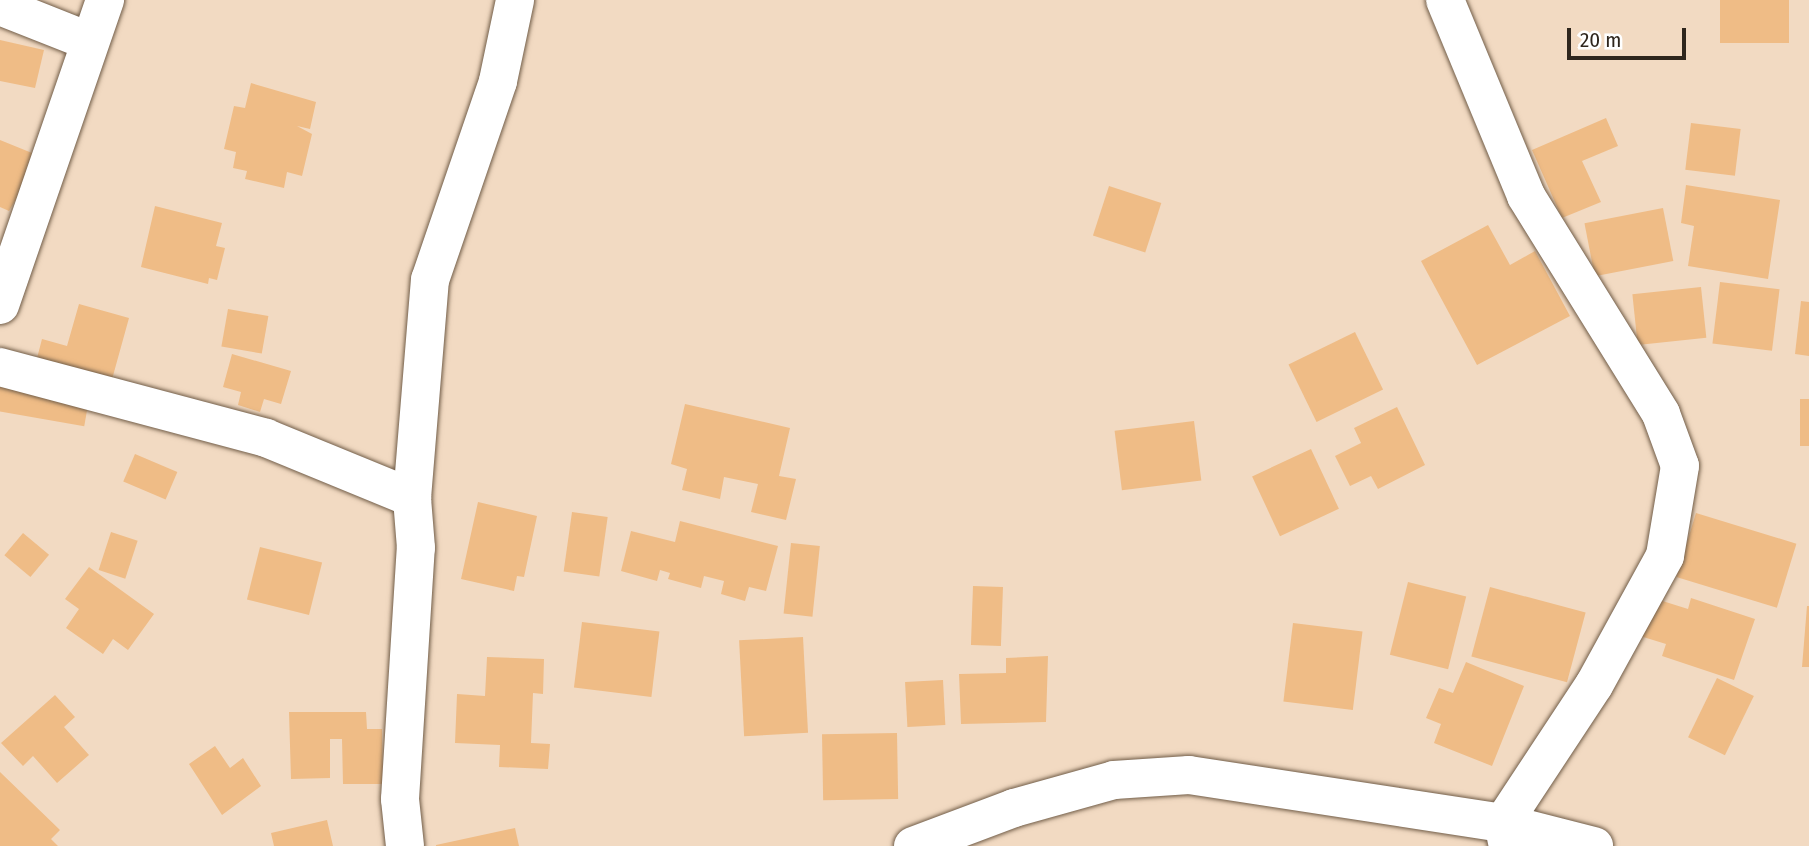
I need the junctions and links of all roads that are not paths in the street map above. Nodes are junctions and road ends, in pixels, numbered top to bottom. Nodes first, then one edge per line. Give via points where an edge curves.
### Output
1 (105, 0) edge
2 (515, 0) edge
3 (1445, 0) edge
4 (0, 6) edge
5 (86, 40) junction
6 (0, 305) edge
7 (0, 367) edge
8 (412, 498) junction
9 (1506, 834) edge
10 (405, 846) edge
11 (913, 846) edge
12 (1594, 846) edge

1 - 5 street
2 - 8 street via 498,81 436,248
3 - 9 street via 1526,196 1661,414 1680,466 1665,556
4 - 5 street
5 - 6 street
7 - 8 street via 266,438
8 - 10 street via 416,548 400,799
9 - 11 street via 1285,786 1150,775 1014,808
9 - 12 street

